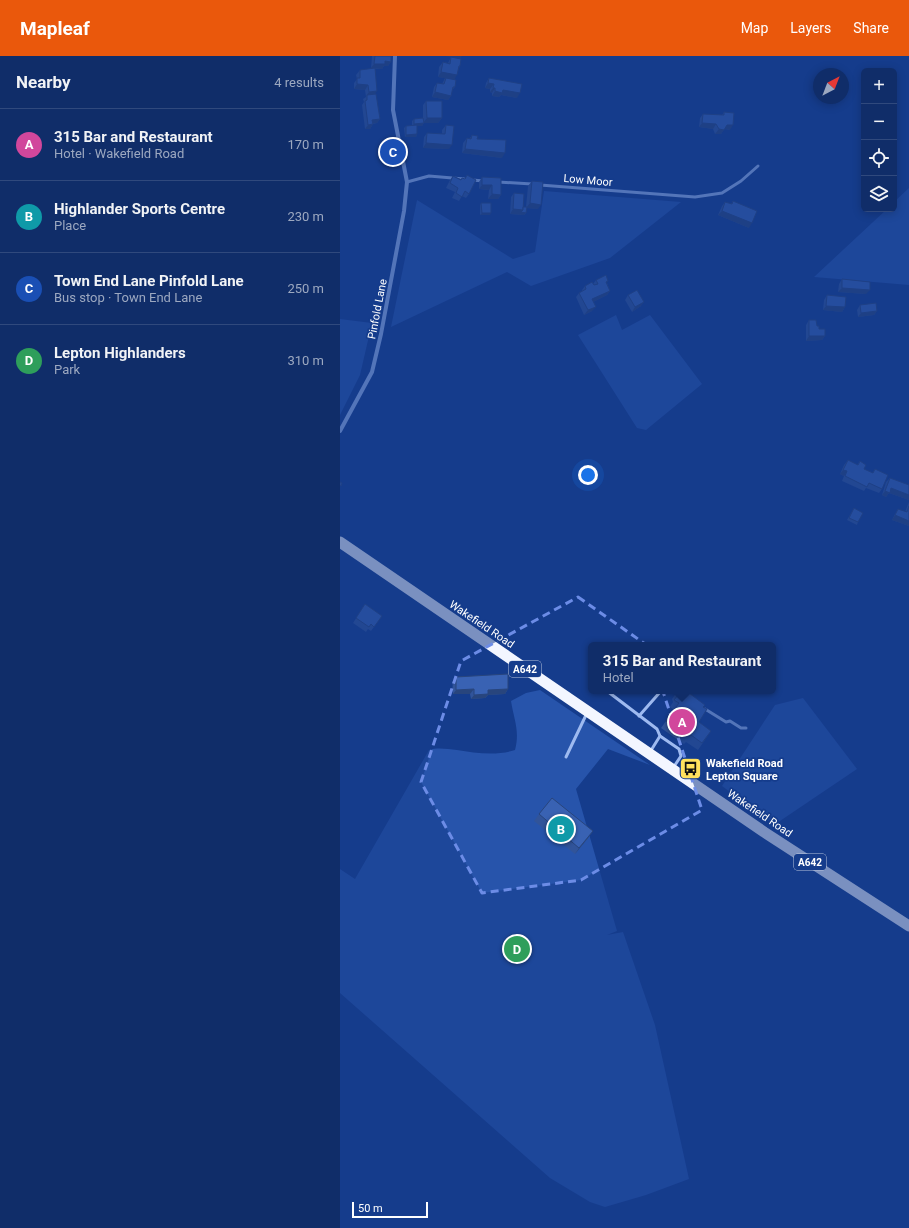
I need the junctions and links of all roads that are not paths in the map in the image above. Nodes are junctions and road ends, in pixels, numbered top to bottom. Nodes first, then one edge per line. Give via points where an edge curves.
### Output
1 (395, 56) edge
2 (758, 166) dead end
3 (407, 182) junction
4 (340, 431) edge
5 (340, 542) edge
6 (611, 694) edge
7 (658, 694) edge
8 (702, 707) edge
9 (588, 712) junction
10 (639, 716) junction
11 (746, 728) dead end
12 (660, 736) junction
13 (649, 753) junction
14 (566, 757) dead end
15 (672, 769) junction
16 (909, 926) edge

1 - 3 street, Pinfold Lane via 393,110
2 - 3 lane, Low Moor via 722,193 695,197 429,176
3 - 4 street, Pinfold Lane via 404,211 372,372
5 - 9 highway, Wakefield Road / A642
6 - 10 lane
7 - 10 lane
8 - 11 lane via 726,722 730,721 741,728
9 - 13 highway, Wakefield Road / A642
9 - 14 lane
10 - 12 lane via 656,729
12 - 13 lane
12 - 15 lane via 679,749 681,756
13 - 15 highway, Wakefield Road / A642
15 - 16 highway, Wakefield Road / A642

